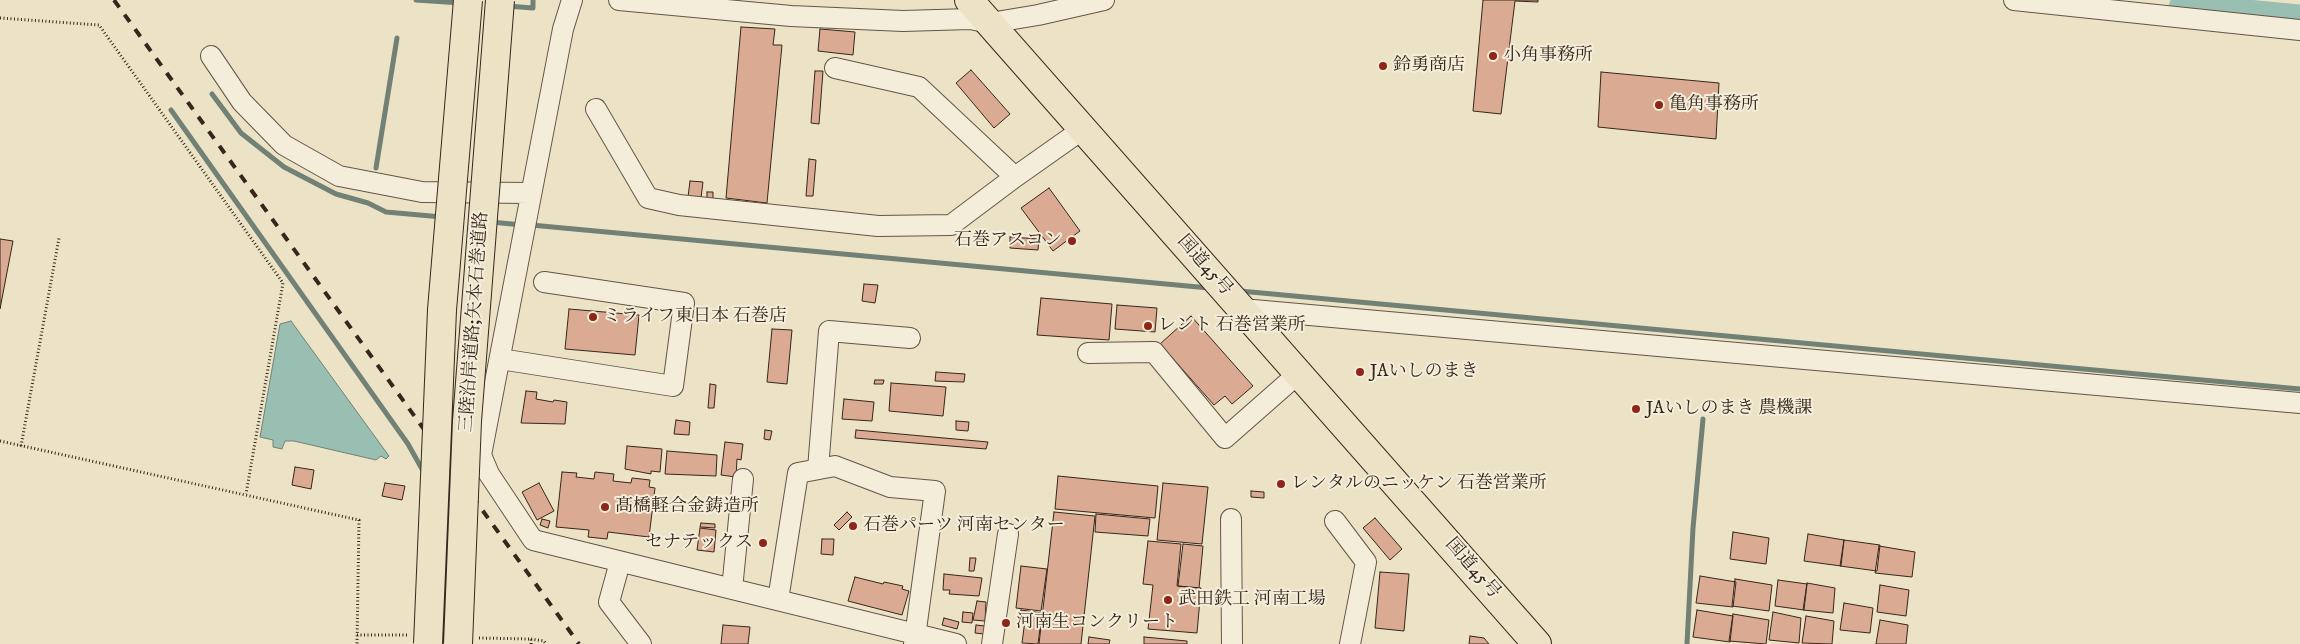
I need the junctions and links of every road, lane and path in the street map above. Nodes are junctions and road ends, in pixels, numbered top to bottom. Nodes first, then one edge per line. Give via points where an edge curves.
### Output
1 (468, 0) edge
2 (500, 0) edge
3 (572, 0) edge
4 (619, 0) edge
5 (969, 0) edge
6 (1104, 0) edge
7 (2014, 0) edge
8 (774, 9) edge
9 (817, 11) edge
10 (0, 18) edge
11 (989, 22) junction
12 (2300, 30) edge
13 (211, 56) dead end
14 (835, 68) dead end
15 (596, 109) dead end
16 (1083, 128) junction
17 (1016, 177) junction
18 (529, 202) junction
19 (59, 238) dead end
20 (544, 282) dead end
21 (1238, 304) junction
22 (910, 338) dead end
23 (1088, 352) dead end
24 (500, 359) junction
25 (1299, 373) junction
26 (2300, 403) edge
27 (0, 441) edge
28 (21, 446) junction
29 (818, 469) junction
30 (743, 479) dead end
31 (246, 494) junction
32 (1231, 519) dead end
33 (1335, 521) dead end
34 (1008, 534) dead end
35 (620, 562) junction
36 (732, 589) junction
37 (778, 600) junction
38 (531, 639) dead end
39 (914, 639) edge
40 (357, 644) edge
41 (428, 644) edge
42 (458, 644) edge
43 (546, 644) edge
44 (641, 644) edge
45 (956, 644) edge
46 (992, 644) edge
47 (1232, 644) edge
48 (1350, 644) edge
49 (1537, 644) edge

1 - 41 highway, 三陸沿岸道路;矢本石巻道路, bridge via 442,310
2 - 42 highway, 三陸沿岸道路;矢本石巻道路, bridge via 466,421
3 - 18 street via 563,29
4 - 8 street
5 - 11 highway, 国道45号
6 - 11 street
7 - 12 street
8 - 9 street
9 - 11 street via 903,21 970,19
10 - 31 path via 99,25 283,283
11 - 16 highway, 国道45号
13 - 18 street via 242,102 284,144 339,176 422,192
14 - 17 street via 919,87
15 - 17 street via 648,198 679,205 878,226 951,225
16 - 17 street
16 - 21 highway, 国道45号
18 - 24 street
19 - 28 path
20 - 24 street via 684,303 673,386
21 - 25 highway, 国道45号
21 - 26 street
22 - 29 street via 829,330
23 - 25 street via 1154,352 1225,438
24 - 35 street via 481,455 489,474 533,540
25 - 49 highway, 国道45号
27 - 28 path
28 - 31 path
29 - 37 street via 798,472
29 - 39 street via 835,466 890,487 935,491
30 - 36 street
31 - 40 path via 359,520
32 - 47 street
33 - 48 street via 1366,562
34 - 46 street
35 - 36 street
35 - 44 street via 609,602
36 - 37 street
37 - 39 street
38 - 43 path
39 - 45 street

